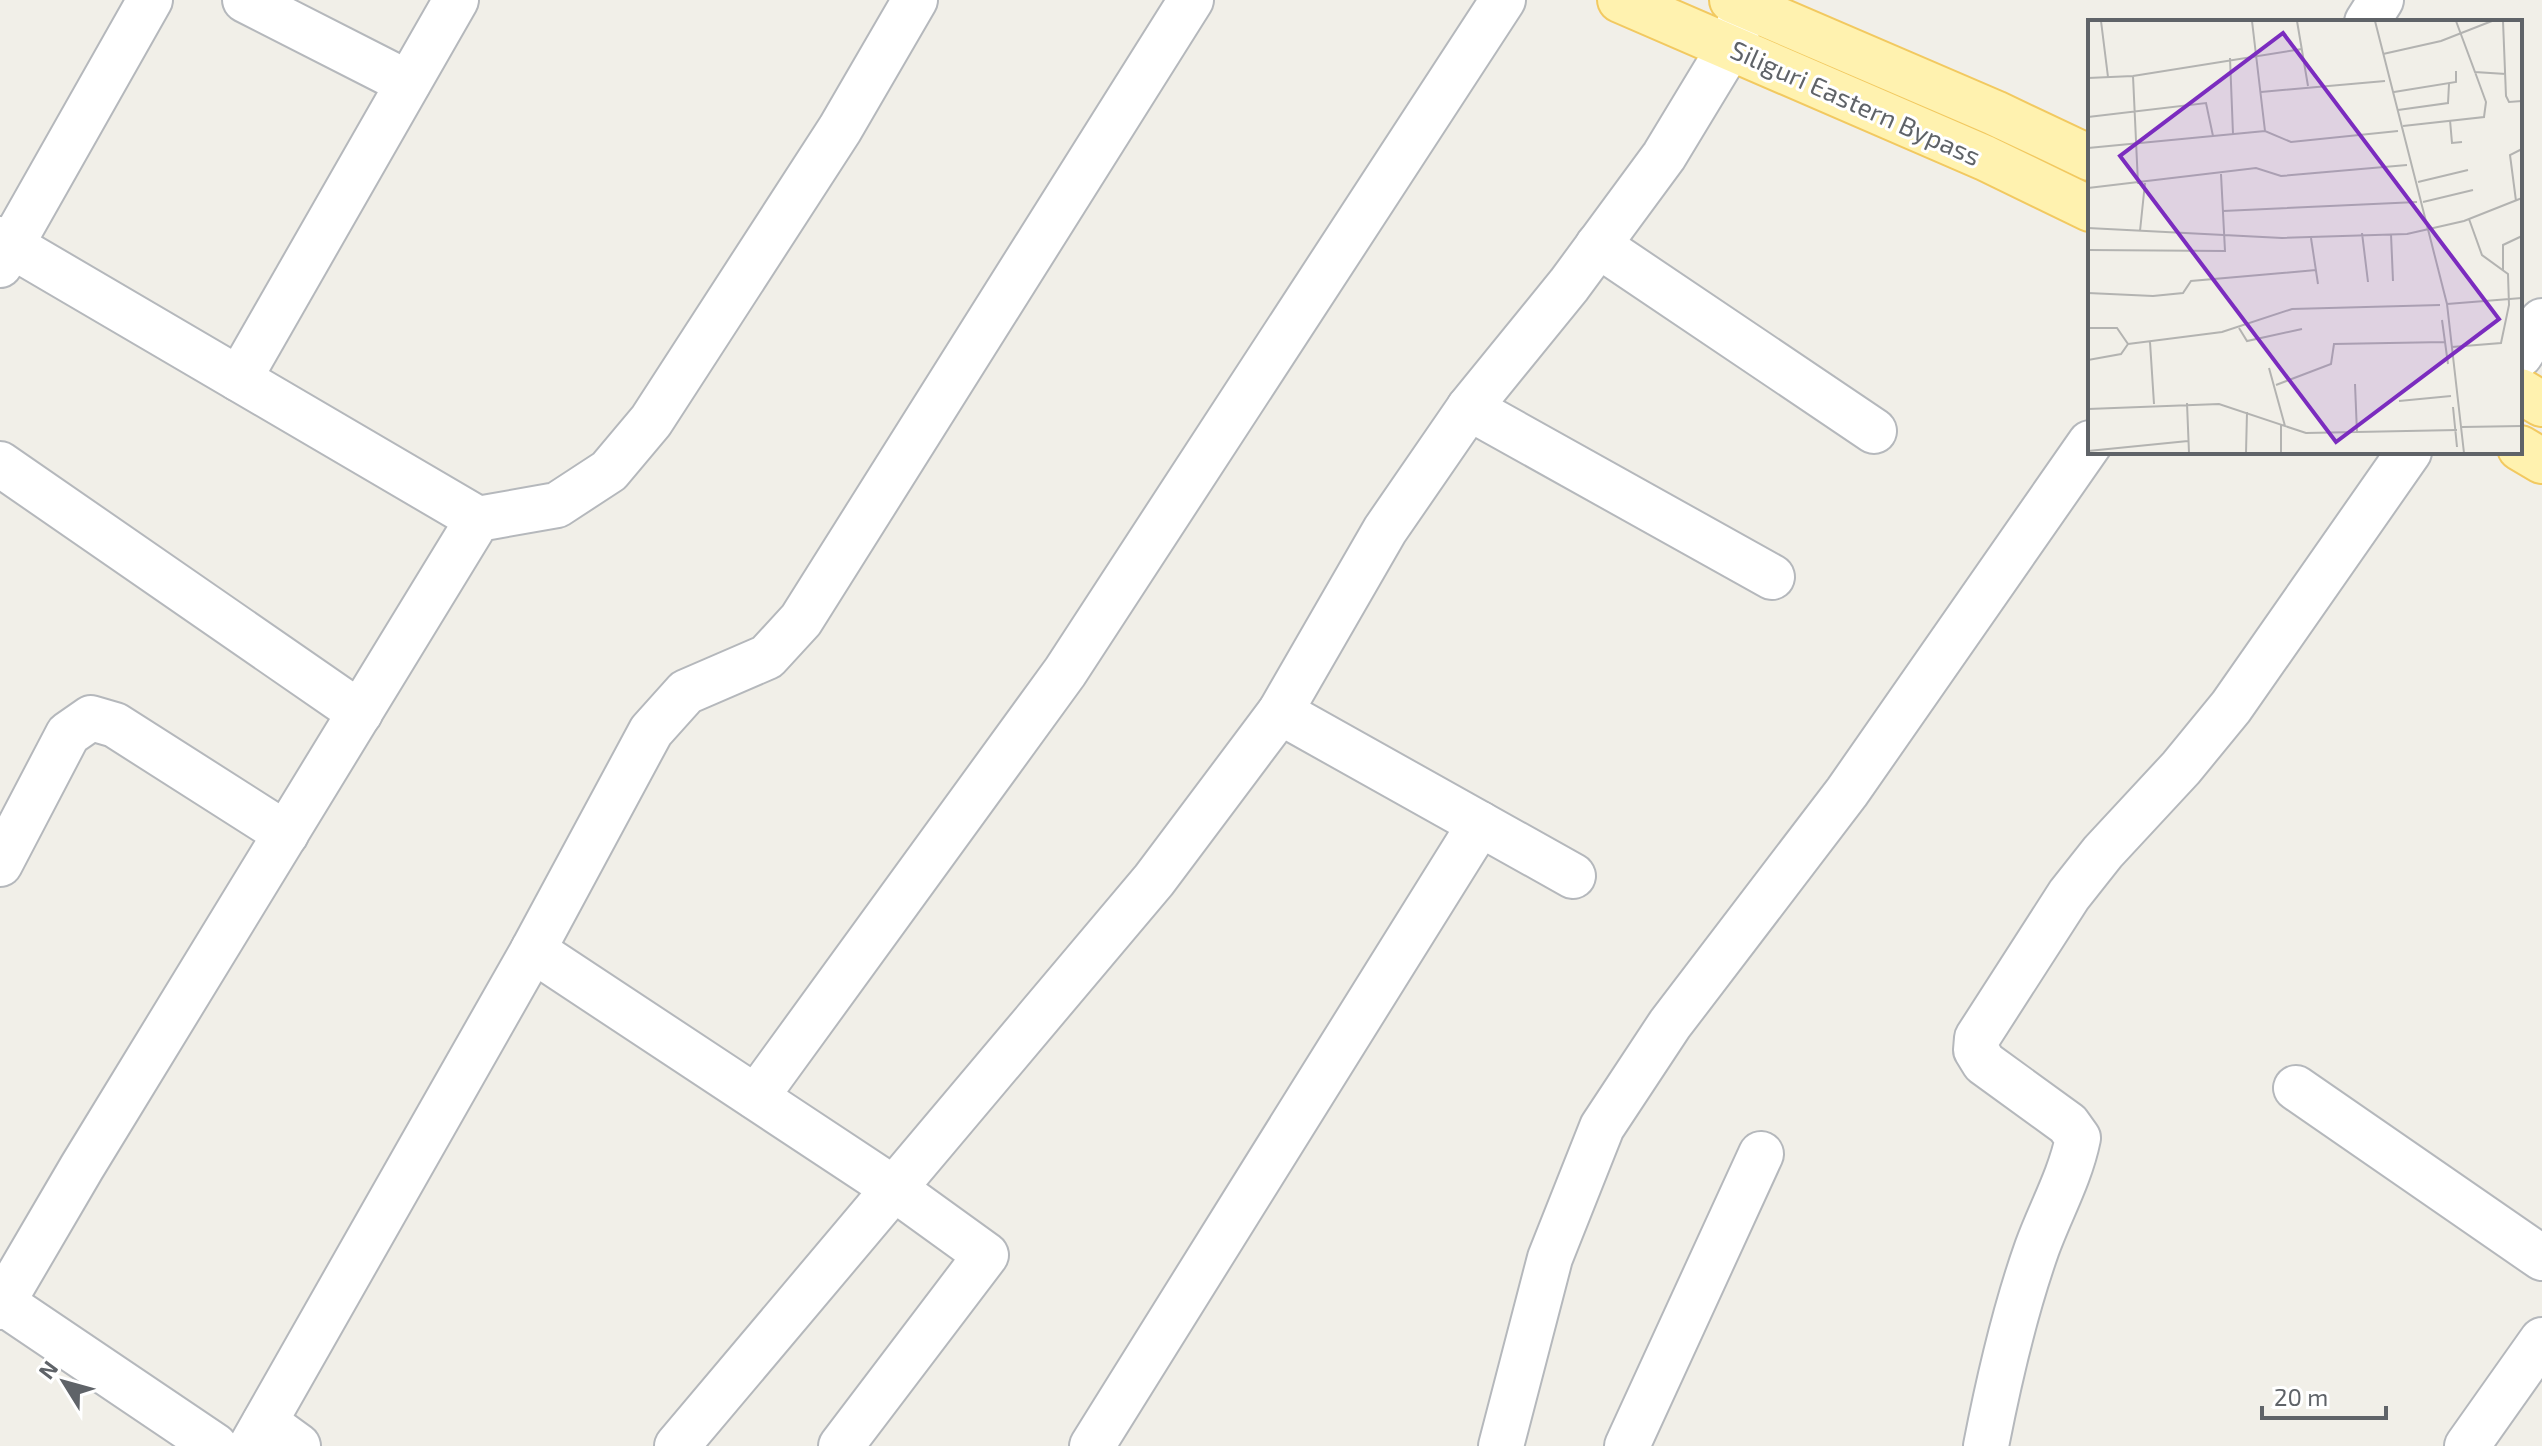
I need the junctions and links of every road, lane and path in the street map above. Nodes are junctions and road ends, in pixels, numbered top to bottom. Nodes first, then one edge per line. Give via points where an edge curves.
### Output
1 (150, 0) edge
2 (245, 0) edge
3 (456, 0) edge
4 (915, 0) edge
5 (1191, 0) edge
6 (1503, 0) edge
7 (1620, 0) edge
8 (2381, 0) edge
9 (1742, 2) edge
10 (2368, 20) edge
11 (1730, 47) junction
12 (408, 83) junction
13 (2088, 157) edge
14 (2088, 208) edge
15 (1598, 245) junction
16 (4, 250) edge
17 (2542, 321) edge
18 (2522, 352) edge
19 (239, 379) junction
20 (2522, 392) edge
21 (2542, 404) edge
22 (1469, 408) junction
23 (1874, 431) dead end
24 (2088, 446) edge
25 (2522, 449) edge
26 (2408, 454) edge
27 (2542, 461) edge
28 (0, 464) edge
29 (478, 519) junction
30 (1772, 577) dead end
31 (1280, 712) junction
32 (360, 713) junction
33 (1480, 824) junction
34 (286, 834) junction
35 (0, 864) edge
36 (1573, 876) dead end
37 (533, 950) junction
38 (2296, 1088) dead end
39 (756, 1097) junction
40 (1761, 1154) dead end
41 (896, 1190) junction
42 (2542, 1258) edge
43 (1, 1304) edge
44 (2542, 1340) edge
45 (271, 1438) edge
46 (215, 1446) edge
47 (677, 1446) edge
48 (841, 1446) edge
49 (1092, 1446) edge
50 (1501, 1446) edge
51 (1627, 1446) edge
52 (1986, 1446) edge
53 (2467, 1446) edge

1 - 16 street
2 - 12 street
3 - 12 street
4 - 29 street via 840,129 651,421 609,471 557,505
5 - 37 street via 801,620 767,657 686,692 651,731
6 - 39 street via 1065,672
7 - 11 main road, Siliguri Eastern Bypass
8 - 10 street
9 - 11 street
9 - 13 main road, Siliguri Eastern Bypass
11 - 14 main road, Siliguri Eastern Bypass
11 - 15 street via 1664,156
12 - 19 street
15 - 22 street
15 - 23 street
16 - 19 street
17 - 18 street
19 - 29 street
20 - 21 main road
22 - 30 street
22 - 31 street via 1385,530
24 - 50 street via 1847,792 1670,1024 1602,1127 1550,1258
25 - 27 main road
26 - 52 street via 2231,707 2069,895 1977,1038 1976,1050 1984,1063 2068,1124 2078,1138 2004,1355
28 - 32 street
29 - 32 street
31 - 33 street
31 - 41 street via 1154,880
32 - 34 street
33 - 36 street
33 - 49 street
34 - 35 street via 115,725 91,718 68,734
34 - 43 street
37 - 39 street
37 - 45 street
38 - 42 street
39 - 41 street
40 - 51 street
41 - 47 street
41 - 48 street via 986,1255
43 - 46 street
44 - 53 street

